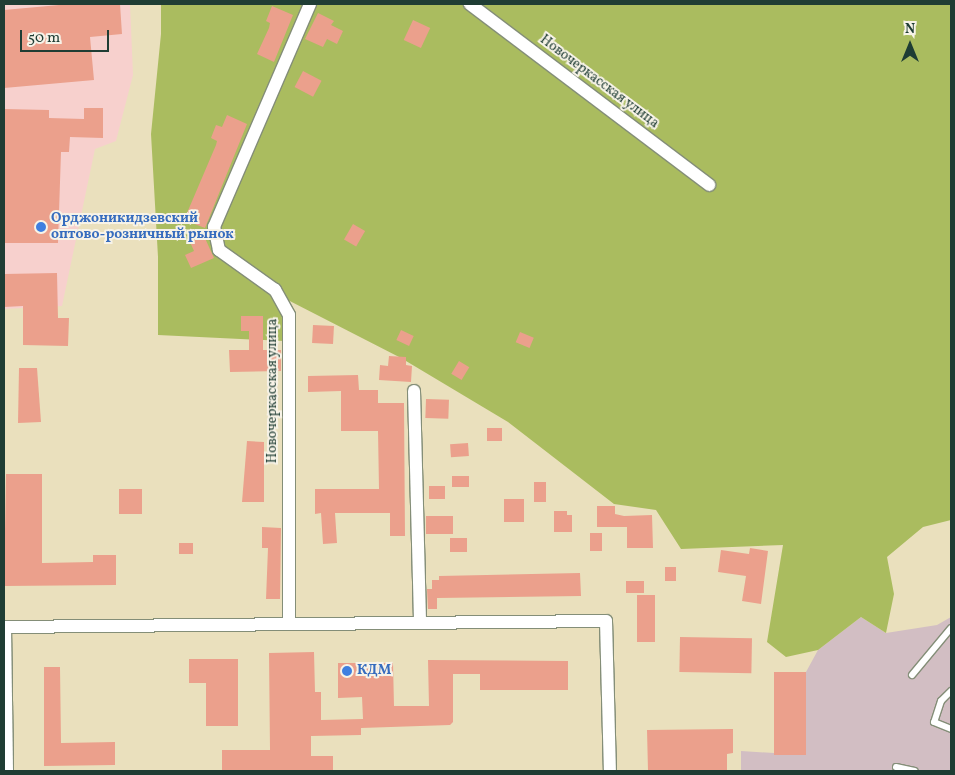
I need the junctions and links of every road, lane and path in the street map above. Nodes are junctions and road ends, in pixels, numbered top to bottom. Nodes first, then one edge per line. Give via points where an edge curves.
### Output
1 (310, 4) edge
2 (470, 4) edge
3 (709, 185) dead end
4 (414, 391) dead end
5 (289, 622) junction
6 (420, 622) junction
7 (4, 627) edge
8 (951, 628) edge
9 (912, 675) dead end
10 (951, 691) edge
11 (951, 729) edge
12 (896, 767) dead end
13 (7, 771) edge
14 (610, 771) edge
15 (915, 771) edge

1 - 5 street, Новочеркасская улица via 214,227 219,250 276,290 289,315
2 - 3 street, Новочеркасская улица
4 - 6 street
5 - 6 street
5 - 7 street
6 - 14 street via 606,621
7 - 13 street
8 - 9 lane
10 - 11 lane via 941,701 934,722
12 - 15 lane

